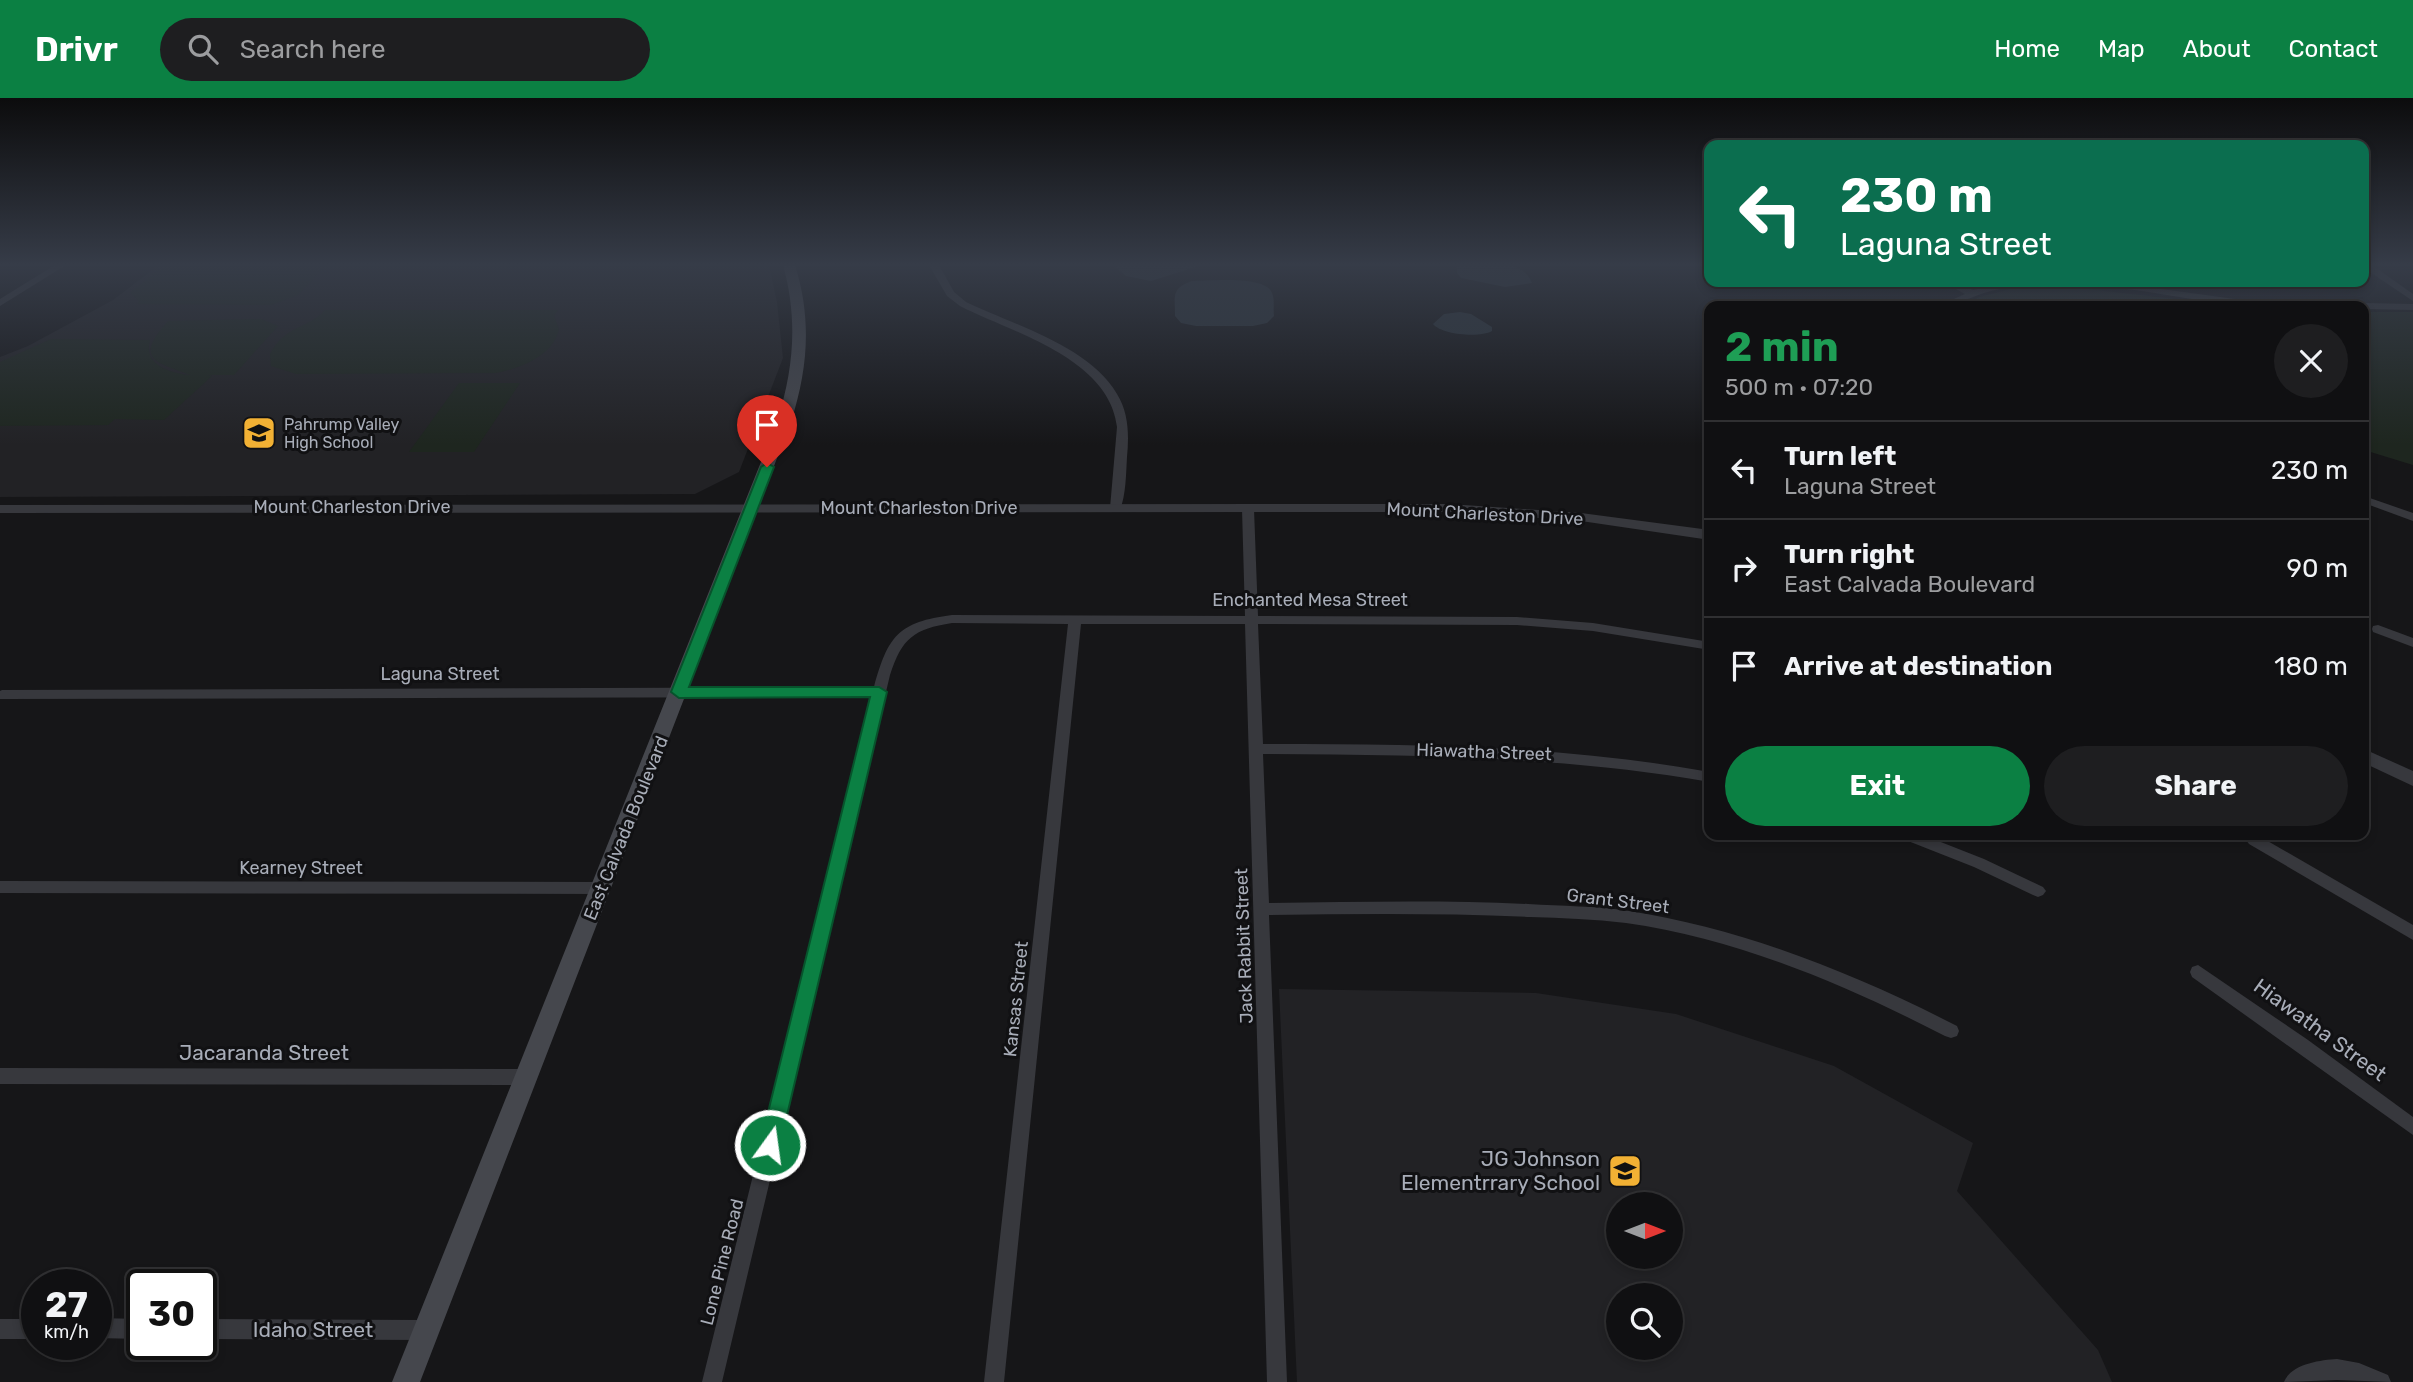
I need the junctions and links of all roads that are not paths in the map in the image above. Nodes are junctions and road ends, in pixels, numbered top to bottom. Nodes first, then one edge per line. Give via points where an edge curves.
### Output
1 (799, 325) edge
2 (1007, 325) edge
3 (2369, 501) edge
4 (752, 508) junction
5 (1116, 508) junction
6 (0, 509) edge
7 (1248, 509) junction
8 (2413, 517) edge
9 (1704, 534) edge
10 (1075, 619) junction
11 (1251, 620) junction
12 (911, 629) joint
13 (2378, 629) dead end
14 (2413, 643) edge
15 (1704, 645) edge
16 (679, 692) junction
17 (879, 692) junction
18 (2, 695) dead end
19 (1256, 749) junction
20 (2369, 757) edge
21 (1704, 776) edge
22 (2413, 779) edge
23 (1921, 840) edge
24 (2254, 840) dead end
25 (0, 887) edge
26 (603, 888) junction
27 (2038, 891) dead end
28 (1262, 909) junction
29 (2413, 933) edge
30 (2198, 972) dead end
31 (1951, 1031) dead end
32 (0, 1076) edge
33 (528, 1077) junction
34 (2413, 1127) edge
35 (0, 1329) edge
36 (21, 1329) edge
37 (217, 1329) edge
38 (425, 1330) junction
39 (406, 1382) edge
40 (712, 1382) edge
41 (993, 1382) edge
42 (1278, 1382) edge
43 (2294, 1382) edge
44 (2381, 1382) edge

1 - 4 main road, East Calvada Boulevard via 799,370 785,422
2 - 5 street via 1062,351 1104,383 1121,415
3 - 8 street
4 - 5 street, Mount Charleston Drive
4 - 6 street, Mount Charleston Drive
4 - 16 main road, East Calvada Boulevard
5 - 7 street, Mount Charleston Drive
7 - 9 street, Mount Charleston Drive via 1519,511
7 - 11 street, Jack Rabbit Street
10 - 11 street, Enchanted Mesa Street
10 - 12 street, Enchanted Mesa Street via 952,619
10 - 41 street, Kansas Street
11 - 15 street, Enchanted Mesa Street via 1517,621 1593,627
11 - 19 street, Jack Rabbit Street
12 - 17 street, Lone Pine Road via 890,651
13 - 14 street
16 - 17 street, Laguna Street
16 - 18 street, Laguna Street
16 - 26 main road, East Calvada Boulevard
17 - 40 street, Lone Pine Road
19 - 21 street, Hiawatha Street via 1532,753
19 - 28 street, Jack Rabbit Street
20 - 22 street
23 - 27 street
24 - 29 street
25 - 26 street, Kearney Street
26 - 33 main road, East Calvada Boulevard
28 - 31 street, Grant Street via 1459,908 1628,918 1717,938 1834,974
28 - 42 street, Jack Rabbit Street
30 - 34 street, Hiawatha Street
32 - 33 street, Jacaranda Street
33 - 38 main road, East Calvada Boulevard
35 - 36 street
37 - 38 street, Idaho Street
38 - 39 main road, East Calvada Boulevard
43 - 44 street via 2310,1371 2347,1370

